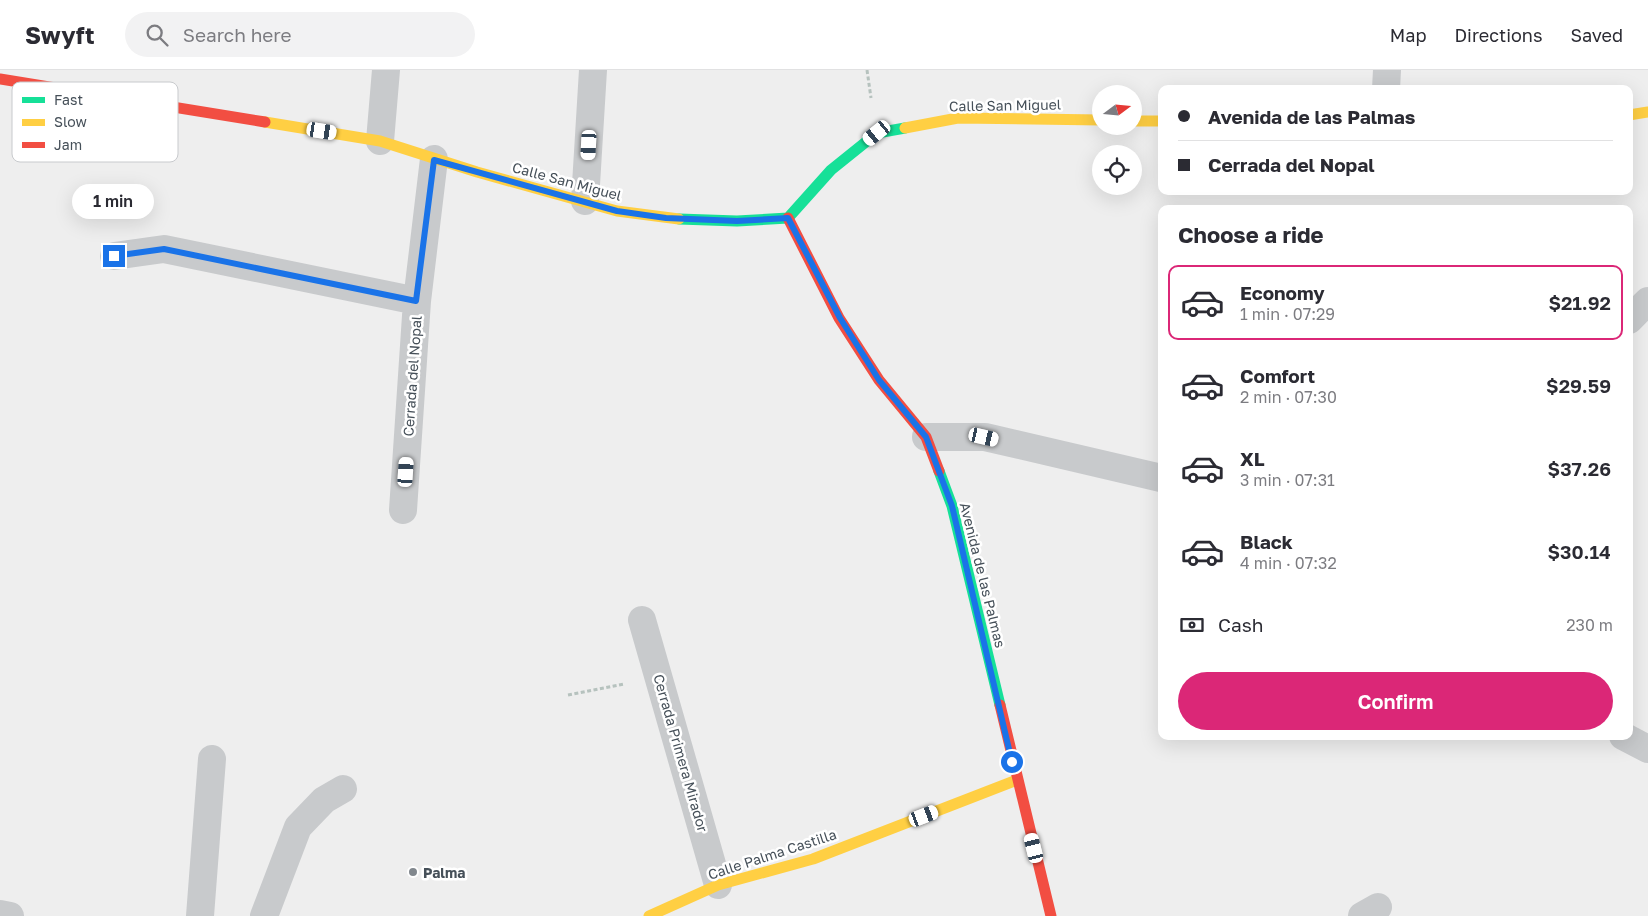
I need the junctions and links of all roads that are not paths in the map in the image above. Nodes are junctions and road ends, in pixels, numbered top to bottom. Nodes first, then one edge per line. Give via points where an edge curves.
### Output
1 (386, 70) edge
2 (593, 70) edge
3 (1387, 70) edge
4 (10, 76) edge
5 (44, 82) edge
6 (1386, 85) edge
7 (178, 106) edge
8 (1648, 112) edge
9 (1633, 114) edge
10 (1092, 120) edge
11 (1142, 121) edge
12 (1158, 121) edge
13 (380, 141) junction
14 (434, 160) junction
15 (585, 202) junction
16 (788, 218) junction
17 (114, 256) dead end
18 (416, 301) junction
19 (1648, 301) edge
20 (1633, 316) edge
21 (926, 437) junction
22 (1158, 477) edge
23 (403, 510) dead end
24 (642, 620) dead end
25 (1631, 740) edge
26 (1648, 749) edge
27 (212, 760) dead end
28 (1017, 780) junction
29 (344, 789) dead end
30 (718, 885) junction
31 (0, 914) edge
32 (10, 916) edge
33 (200, 916) edge
34 (264, 916) edge
35 (649, 916) edge
36 (1051, 916) edge

1 - 13 street
2 - 15 street
3 - 6 street
4 - 5 street, Calle San Miguel
7 - 13 street, Calle San Miguel
8 - 9 street
10 - 16 street, Calle San Miguel via 958,118 877,133 831,170
11 - 12 street
13 - 14 street, Calle San Miguel
14 - 15 street, Calle San Miguel
14 - 18 street, Cerrada del Nopal
15 - 16 street, Calle San Miguel via 617,211 666,218 737,221
16 - 21 street, Avenida de las Palmas via 844,325 879,380
17 - 18 street, Cerrada del Nopal via 164,249
18 - 23 street, Cerrada del Nopal
19 - 20 street
21 - 22 street via 984,437
21 - 28 street, Avenida de las Palmas via 952,506
24 - 30 street, Cerrada Primera Mirador
25 - 26 street
27 - 33 street
28 - 30 street, Calle Palma Castilla via 813,858
28 - 36 street, Avenida de las Palmas
29 - 34 street via 324,800 298,827
30 - 35 street, Calle Palma Castilla
31 - 32 street

